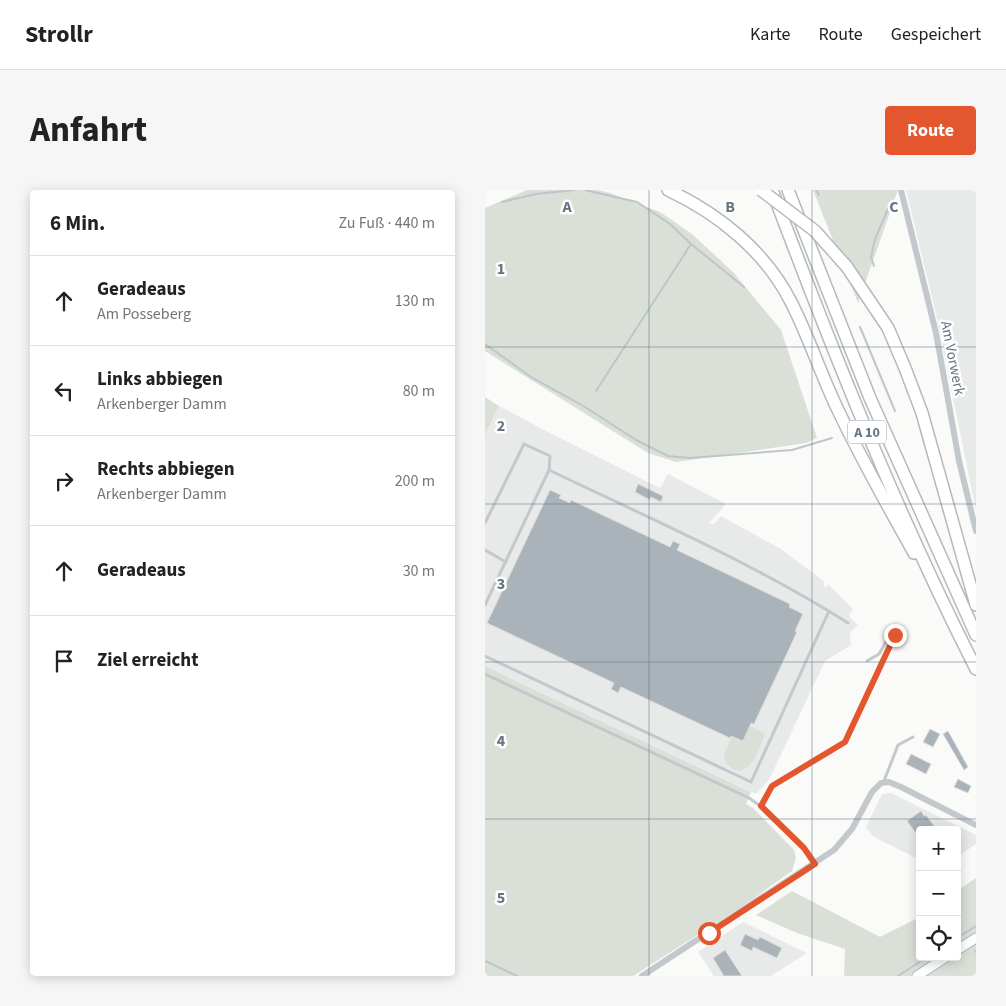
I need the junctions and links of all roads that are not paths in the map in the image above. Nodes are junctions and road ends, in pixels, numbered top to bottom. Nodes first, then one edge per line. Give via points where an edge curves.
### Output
1 (668, 190) edge
2 (761, 190) edge
3 (771, 190) edge
4 (788, 190) edge
5 (901, 190) edge
6 (549, 470) junction
7 (485, 523) edge
8 (976, 531) edge
9 (485, 550) edge
10 (506, 562) junction
11 (944, 602) junction
12 (485, 605) edge
13 (976, 605) edge
14 (829, 611) junction
15 (848, 622) dead end
16 (976, 635) edge
17 (485, 656) edge
18 (867, 661) dead end
19 (976, 669) edge
20 (485, 674) edge
21 (913, 737) dead end
22 (773, 781) dead end
23 (884, 782) junction
24 (772, 786) junction
25 (761, 806) junction
26 (976, 825) edge
27 (815, 864) junction
28 (976, 938) edge
29 (961, 947) edge
30 (940, 961) edge
31 (642, 976) edge
32 (917, 976) edge

1 - 11 highway via 734,231 768,266 782,286 852,441
2 - 13 highway, bridge via 815,231 847,267 888,328 922,413
3 - 11 highway, A 10 via 860,414
4 - 16 highway, A 10 via 870,398
5 - 8 street, Am Vorwerk via 936,333 959,461
6 - 7 lane via 550,456 524,444
6 - 10 lane
6 - 14 lane via 701,543
9 - 10 lane
10 - 12 lane
11 - 19 highway, A 10
14 - 15 lane
14 - 17 lane via 751,782
18 - 24 lane via 879,654 894,633 845,742
20 - 25 lane
21 - 23 lane via 898,745
22 - 24 lane
23 - 26 street via 901,787
23 - 27 street via 874,788 844,839
24 - 25 lane
25 - 27 lane via 804,848
27 - 31 street
28 - 29 main road
30 - 32 main road

